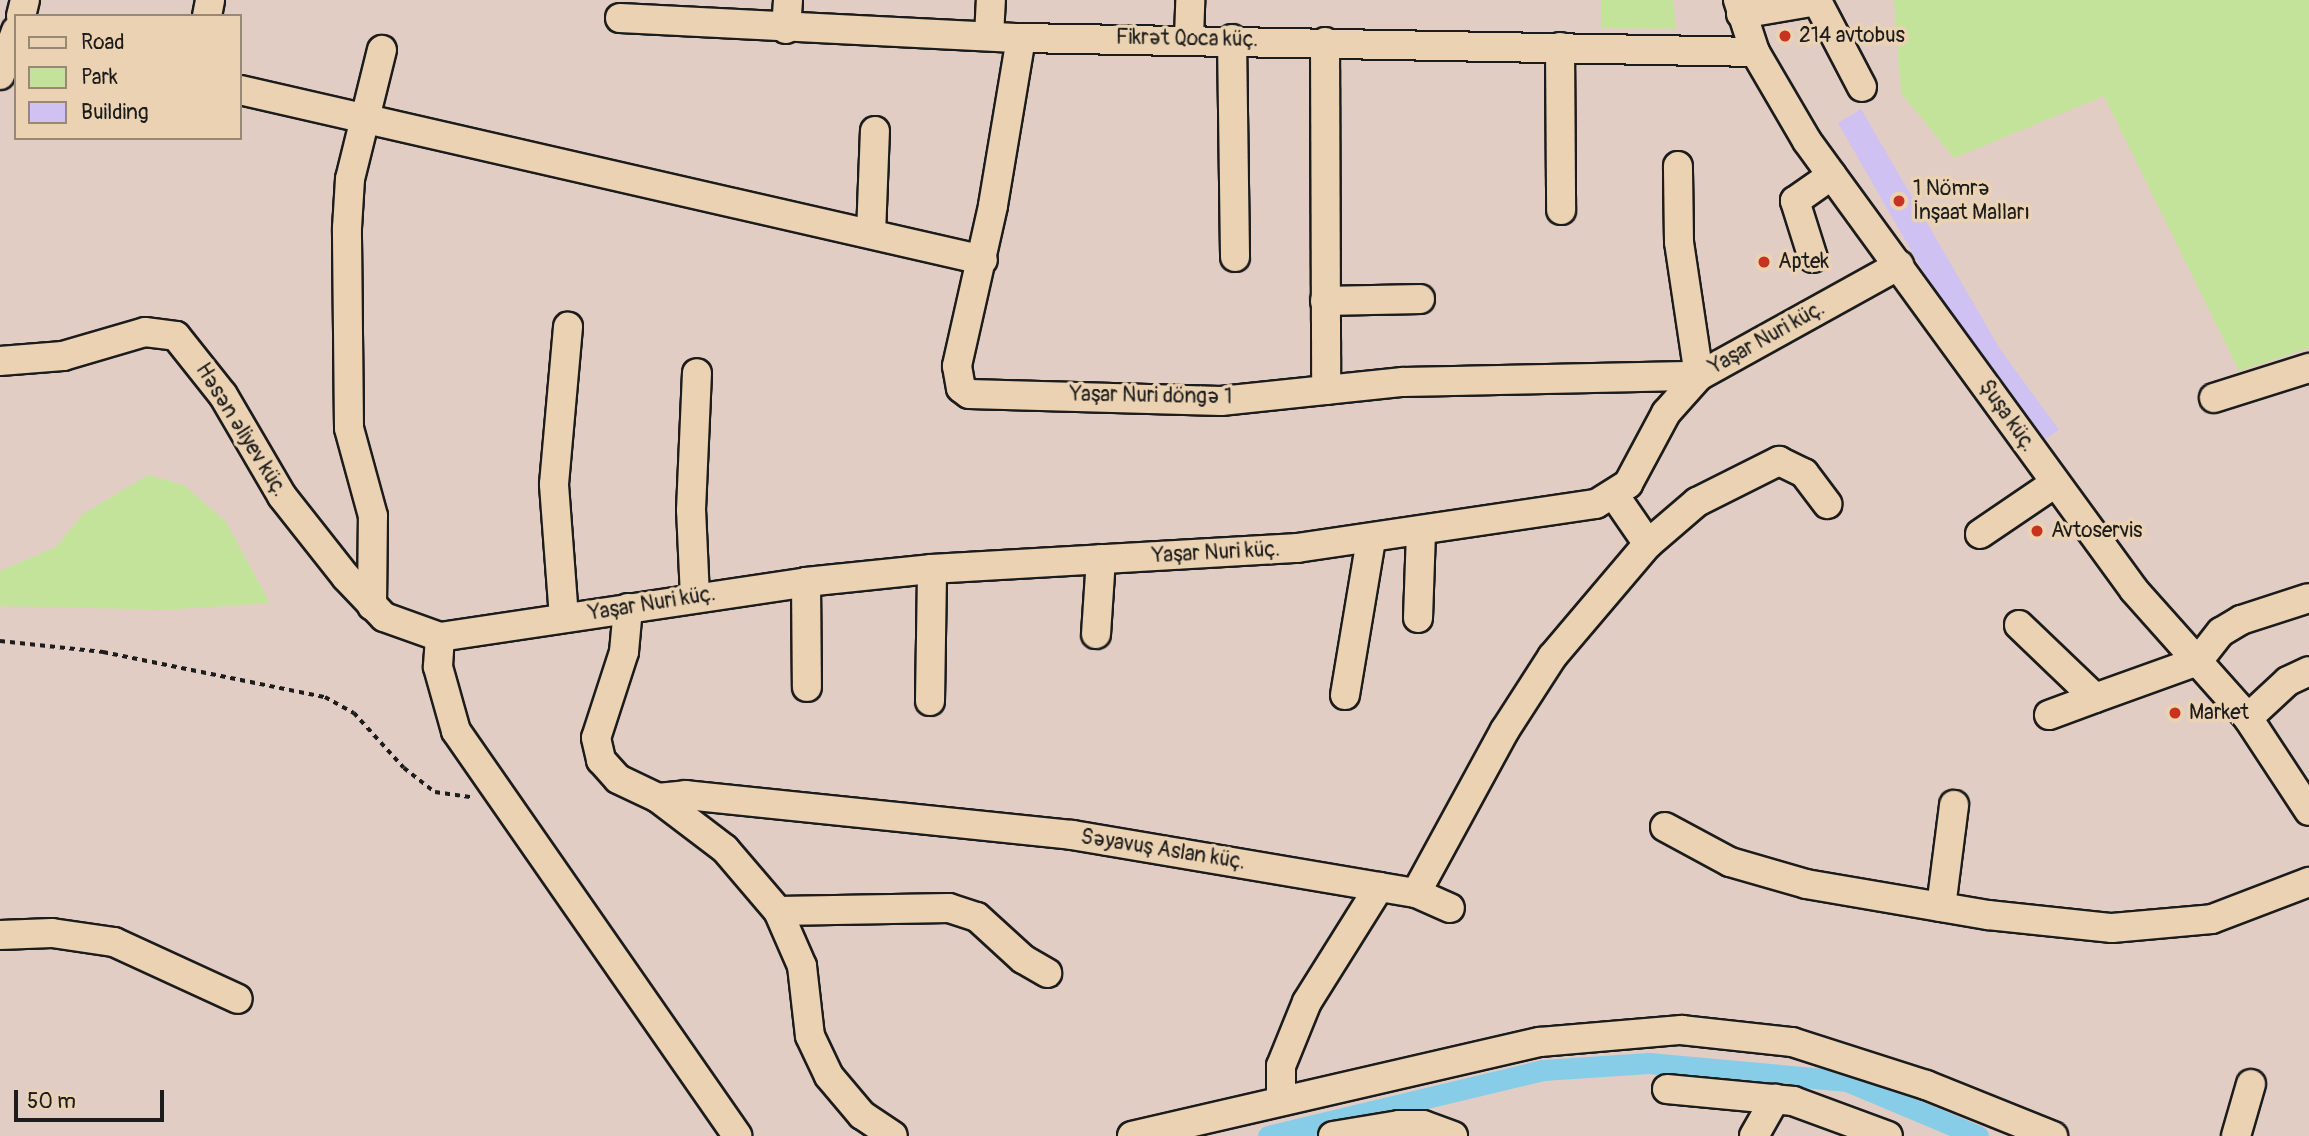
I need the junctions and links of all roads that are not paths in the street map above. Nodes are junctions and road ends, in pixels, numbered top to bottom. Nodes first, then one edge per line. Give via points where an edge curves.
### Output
1 (788, 0) edge
2 (991, 0) edge
3 (1190, 0) edge
4 (1740, 7) edge
5 (672, 11) edge
6 (620, 18) dead end
7 (786, 29) junction
8 (989, 36) junction
9 (1021, 38) junction
10 (1189, 38) junction
11 (1232, 39) junction
12 (9, 42) edge
13 (1325, 43) junction
14 (1560, 47) junction
15 (382, 50) dead end
16 (1755, 52) junction
17 (0, 75) edge
18 (1862, 87) dead end
19 (242, 90) edge
20 (362, 118) junction
21 (875, 131) dead end
22 (1678, 166) dead end
23 (1832, 175) junction
24 (1561, 210) dead end
25 (871, 234) junction
26 (1235, 257) dead end
27 (1813, 258) dead end
28 (983, 260) junction
29 (1899, 265) junction
30 (1420, 299) dead end
31 (1325, 301) junction
32 (568, 327) dead end
33 (0, 361) edge
34 (2309, 368) edge
35 (697, 373) dead end
36 (1699, 376) junction
37 (1326, 390) junction
38 (2214, 398) dead end
39 (2055, 483) junction
40 (1615, 496) junction
41 (1827, 504) dead end
42 (1421, 533) junction
43 (1980, 534) dead end
44 (1371, 540) junction
45 (1648, 544) junction
46 (1101, 559) junction
47 (932, 569) junction
48 (806, 582) junction
49 (695, 597) junction
50 (2309, 598) edge
51 (372, 606) junction
52 (628, 608) junction
53 (564, 618) junction
54 (1418, 618) dead end
55 (2019, 625) dead end
56 (1096, 634) dead end
57 (440, 637) junction
58 (2198, 661) junction
59 (2309, 671) edge
60 (807, 687) dead end
61 (1345, 695) dead end
62 (2095, 698) junction
63 (930, 701) dead end
64 (2049, 715) dead end
65 (2248, 718) junction
66 (658, 798) junction
67 (1954, 805) dead end
68 (2309, 811) edge
69 (1665, 827) dead end
70 (2309, 882) edge
71 (1379, 887) junction
72 (1416, 893) junction
73 (1941, 907) junction
74 (1450, 908) dead end
75 (778, 911) junction
76 (0, 935) edge
77 (1047, 973) dead end
78 (238, 999) dead end
79 (2251, 1084) dead end
80 (1667, 1089) dead end
81 (1775, 1098) junction
82 (1281, 1101) junction
83 (1420, 1131) edge
84 (737, 1136) edge
85 (893, 1136) edge
86 (1132, 1136) edge
87 (1333, 1136) edge
88 (1453, 1136) edge
89 (1754, 1136) edge
90 (1888, 1136) edge
91 (2053, 1136) edge
92 (2236, 1136) edge

1 - 7 street
2 - 8 street
3 - 10 street
4 - 16 street, Şuşa küç.
4 - 18 street via 1817,1
5 - 6 street, Fikrət Qoca küç.
5 - 7 street, Fikrət Qoca küç.
7 - 8 street, Fikrət Qoca küç.
8 - 9 street, Fikrət Qoca küç.
9 - 10 street, Fikrət Qoca küç.
9 - 28 street, Yaşar Nuri döngə 1
10 - 11 street, Fikrət Qoca küç.
11 - 13 street, Fikrət Qoca küç.
11 - 26 street
12 - 17 street
13 - 14 street, Fikrət Qoca küç.
13 - 31 street
14 - 16 street, Fikrət Qoca küç.
14 - 24 street
15 - 20 street
16 - 23 street, Şuşa küç. via 1776,94
19 - 20 street
20 - 25 street
20 - 51 street via 347,228 349,428 373,516
21 - 25 street
22 - 36 street via 1679,242
23 - 27 street via 1795,201
23 - 29 street, Şuşa küç.
25 - 28 street
28 - 37 street, Yaşar Nuri döngə 1 via 957,366 961,388 969,394 1221,401
29 - 36 street, Yaşar Nuri küç.
29 - 39 street, Şuşa küç.
30 - 31 street
31 - 37 street
32 - 53 street via 554,484
33 - 51 street, Həsən Əliyev küç. via 63,356 145,332 176,337 223,395 282,496
34 - 38 street
35 - 49 street via 691,510
36 - 37 street, Yaşar Nuri döngə 1 via 1404,382
36 - 40 street, Yaşar Nuri küç. via 1666,414 1628,484
39 - 43 street
39 - 58 street, Şuşa küç. via 2134,590
40 - 42 street, Yaşar Nuri küç. via 1596,504
40 - 45 street
41 - 45 street via 1804,473 1779,461 1697,502
42 - 44 street, Yaşar Nuri küç.
42 - 54 street
44 - 46 street, Yaşar Nuri küç.
44 - 61 street
45 - 72 street via 1552,657 1505,730
46 - 47 street, Yaşar Nuri küç.
46 - 56 street
47 - 48 street, Yaşar Nuri küç.
47 - 63 street
48 - 49 street, Yaşar Nuri küç.
48 - 60 street
49 - 52 street, Yaşar Nuri küç.
50 - 58 street via 2241,620 2221,632
51 - 57 street, Həsən Əliyev küç. via 399,626
52 - 53 street, Yaşar Nuri küç.
52 - 66 street, Səyavuş Aslan küç. via 624,652 596,738 601,760 618,779
53 - 57 street, Yaşar Nuri küç.
55 - 62 street
57 - 84 street via 438,667 456,731
58 - 62 street
58 - 65 street, Şuşa küç.
59 - 65 street via 2288,681
62 - 64 street
65 - 68 street, Şuşa küç.
66 - 71 street, Səyavuş Aslan küç. via 686,795 1073,835
66 - 75 street via 724,849
67 - 73 street
69 - 73 street via 1730,862 1759,871
70 - 73 street via 2212,919 2178,926 2112,928
71 - 72 street, Səyavuş Aslan küç.
71 - 82 street via 1307,1002 1281,1066
72 - 74 street, Səyavuş Aslan küç.
75 - 77 street via 949,908 977,917 1023,959
75 - 85 street via 802,966 810,1036 829,1076 862,1115
76 - 78 street via 52,933 114,942
79 - 92 street
80 - 81 street
81 - 89 street
81 - 90 street
82 - 86 street
82 - 91 street via 1540,1042 1681,1030 1792,1042 1926,1085
83 - 87 street
83 - 88 street

